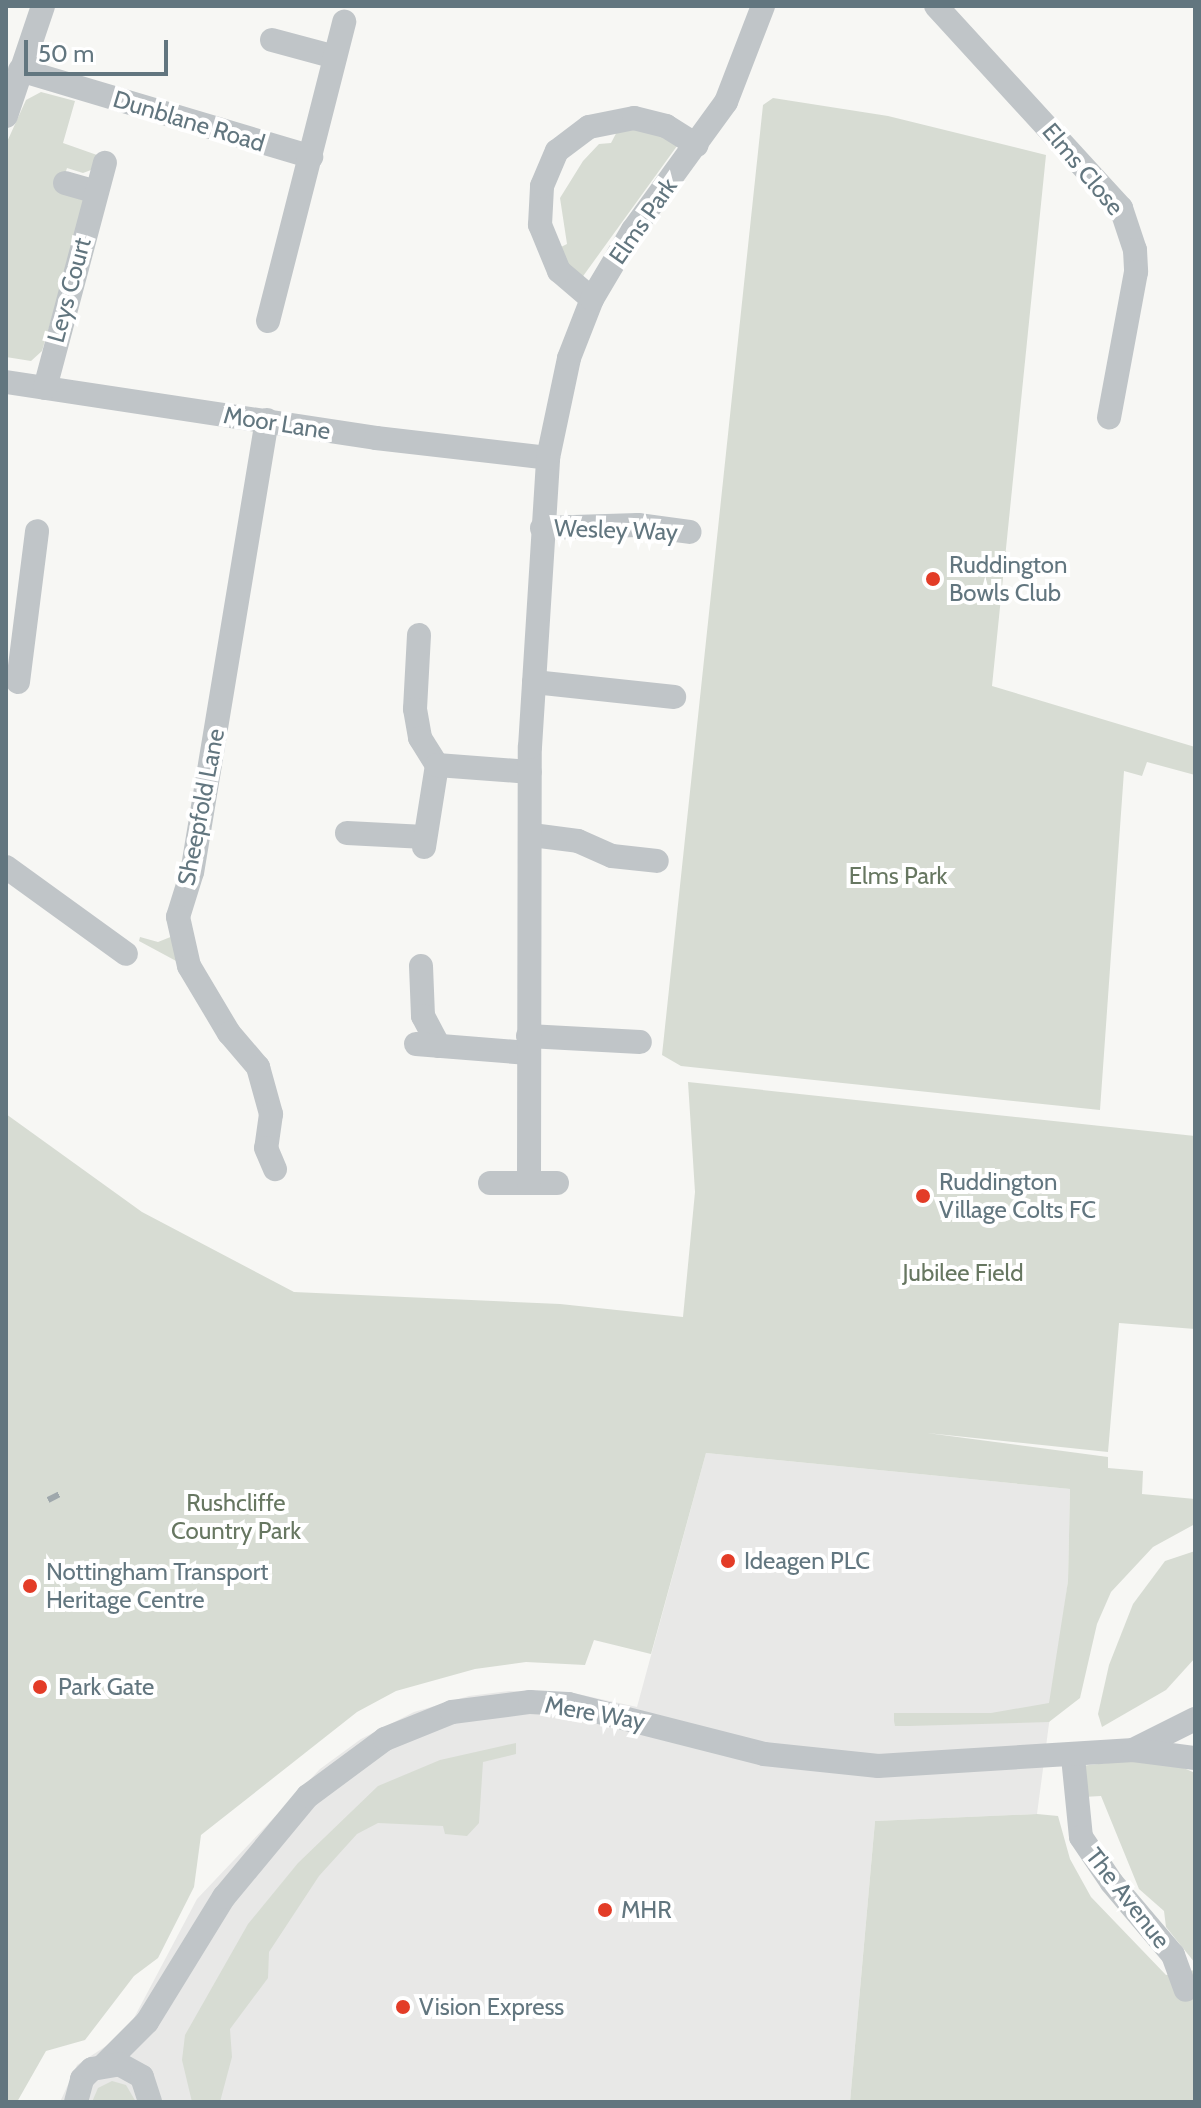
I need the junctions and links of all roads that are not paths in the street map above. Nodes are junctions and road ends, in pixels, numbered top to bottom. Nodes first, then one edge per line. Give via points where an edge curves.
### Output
1 (43, 6) edge
2 (763, 6) edge
3 (936, 6) edge
4 (344, 22) dead end
5 (272, 40) dead end
6 (335, 57) junction
7 (20, 70) junction
8 (6, 116) edge
9 (697, 145) junction
10 (311, 157) junction
11 (105, 163) dead end
12 (65, 183) dead end
13 (96, 192) junction
14 (592, 299) junction
15 (268, 321) dead end
16 (6, 382) edge
17 (45, 388) junction
18 (1111, 419) dead end
19 (267, 420) junction
20 (548, 458) junction
21 (542, 528) junction
22 (37, 531) dead end
23 (690, 532) dead end
24 (419, 635) dead end
25 (13, 651) edge
26 (442, 666) dead end
27 (417, 669) junction
28 (18, 682) dead end
29 (534, 682) junction
30 (674, 697) dead end
31 (437, 765) junction
32 (530, 772) junction
33 (453, 824) dead end
34 (347, 833) dead end
35 (426, 834) junction
36 (532, 835) junction
37 (657, 861) dead end
38 (6, 867) edge
39 (126, 954) dead end
40 (421, 966) dead end
41 (640, 1042) dead end
42 (528, 1045) junction
43 (275, 1169) dead end
44 (490, 1183) dead end
45 (529, 1183) junction
46 (557, 1183) dead end
47 (1195, 1719) edge
48 (1133, 1750) junction
49 (1073, 1757) junction
50 (1195, 1758) edge
51 (1186, 1990) dead end
52 (147, 2022) junction
53 (105, 2064) junction
54 (142, 2077) junction
55 (76, 2102) edge
56 (150, 2102) edge

1 - 7 street
2 - 9 street, Elms Park via 743,68
3 - 18 street, Elms Close via 1121,208 1136,272
4 - 6 street
5 - 6 street
6 - 10 street
7 - 8 street
7 - 10 street, Dunblane Road
9 - 14 street, Elms Park via 633,230
9 - 14 street via 666,126 634,118 589,127 557,151 542,186 540,225 559,271
10 - 15 street
11 - 13 street, Leys Court
12 - 13 street
13 - 17 street, Leys Court
14 - 20 street, Elms Park via 569,358
16 - 17 street, Moor Lane
17 - 19 street, Moor Lane
19 - 20 street, Moor Lane
19 - 43 street, Sheepfold Lane via 192,872 178,917 189,966 229,1033 258,1067 269,1097 266,1148
20 - 21 street, Elms Park
21 - 23 street, Wesley Way via 638,525
21 - 29 street, Elms Park
22 - 25 street
24 - 27 street
25 - 28 street
26 - 27 street
27 - 31 street via 420,738
29 - 30 street
29 - 32 street, Elms Park
31 - 32 street
31 - 35 street
32 - 36 street, Elms Park
33 - 35 street
34 - 35 street
36 - 37 street via 578,841 612,856
36 - 42 street, Elms Park
38 - 39 street
40 - 42 street via 427,1045
41 - 42 street
42 - 45 street, Elms Park
44 - 45 street
45 - 46 street
47 - 48 street, Mere Way
48 - 49 street, Mere Way
48 - 50 street, Mere Way
49 - 51 street, The Avenue via 1081,1837 1173,1955
49 - 52 street, Mere Way via 878,1766 764,1754 568,1704 530,1702 452,1712 385,1739 308,1796 224,1897
52 - 53 street, Mere Way
52 - 54 street, Mere Way
53 - 54 street via 119,2064
53 - 55 street, Mere Way via 82,2079
54 - 56 street

